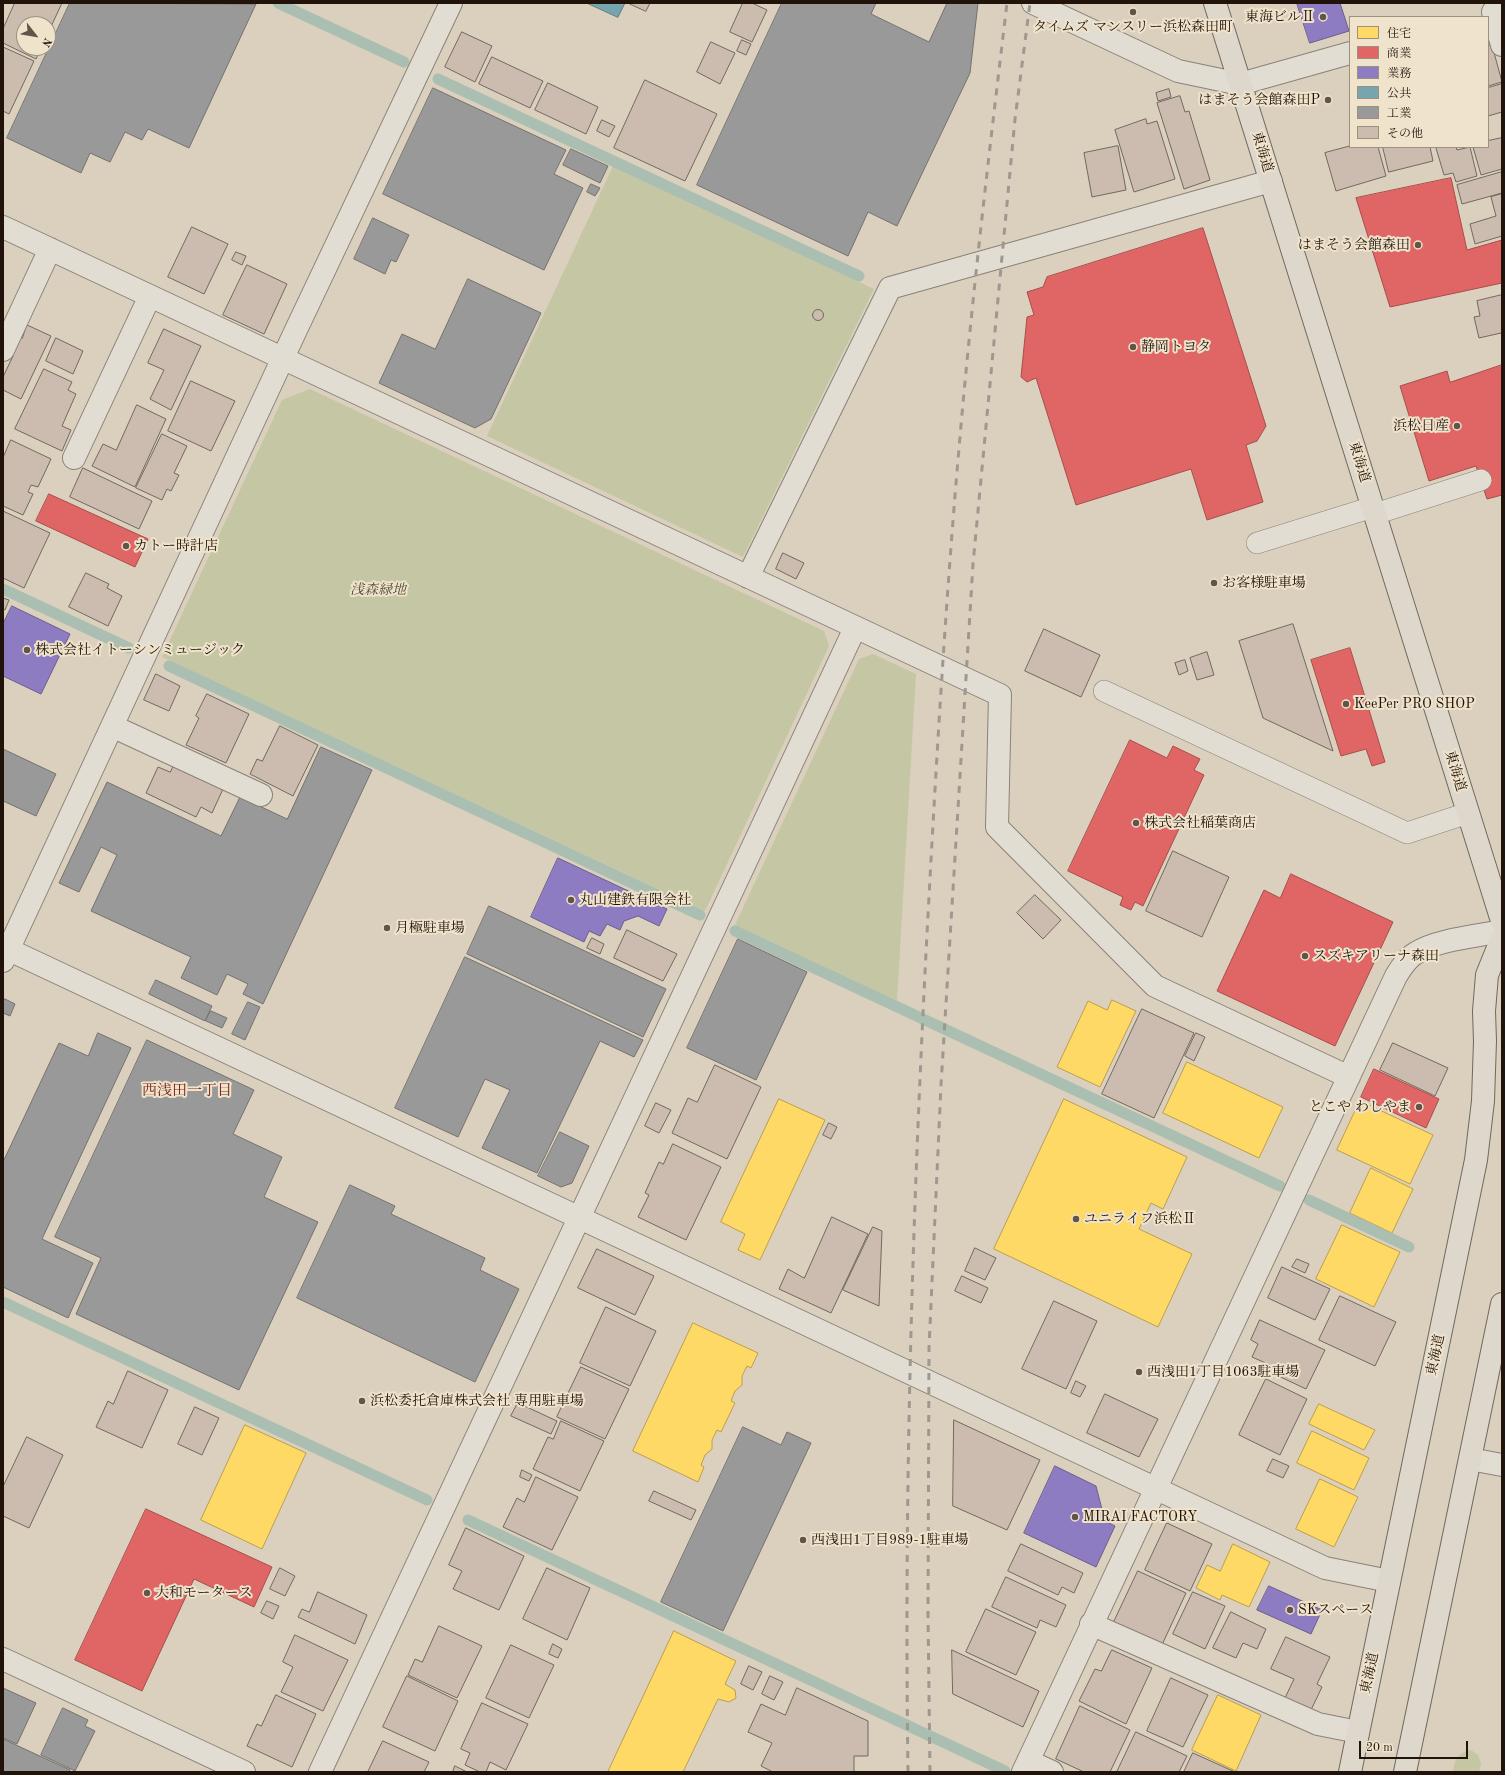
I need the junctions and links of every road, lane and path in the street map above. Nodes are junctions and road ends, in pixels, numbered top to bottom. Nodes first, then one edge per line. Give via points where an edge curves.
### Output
1 (451, 3) edge
2 (1033, 3) edge
3 (1215, 3) edge
4 (1490, 13) edge
5 (1502, 45) edge
6 (1349, 53) edge
7 (1240, 84) junction
8 (1271, 181) junction
9 (3, 227) edge
10 (50, 250) junction
11 (150, 296) junction
12 (3, 350) edge
13 (282, 359) junction
14 (74, 458) dead end
15 (1481, 480) dead end
16 (1374, 510) junction
17 (1257, 543) dead end
18 (748, 577) junction
19 (855, 628) junction
20 (1104, 691) dead end
21 (112, 726) junction
22 (261, 795) dead end
23 (1468, 813) junction
24 (1502, 920) edge
25 (1502, 931) edge
26 (1502, 938) edge
27 (5, 952) edge
28 (1349, 1077) junction
29 (579, 1218) junction
30 (1502, 1304) edge
31 (1470, 1459) junction
32 (1502, 1465) edge
33 (1155, 1489) junction
34 (1389, 1581) junction
35 (1091, 1624) junction
36 (3, 1659) edge
37 (1358, 1732) junction
38 (1025, 1766) edge
39 (244, 1772) edge
40 (320, 1772) edge
41 (1052, 1772) edge
42 (1350, 1772) edge
43 (1405, 1772) edge

1 - 13 street
2 - 7 street via 1178,71
3 - 7 highway, 東海道
4 - 5 street
6 - 7 street
7 - 8 highway, 東海道
8 - 16 highway, 東海道
8 - 18 street via 890,288
9 - 10 street
10 - 11 street
10 - 12 street
11 - 13 street
11 - 14 street
13 - 18 street
13 - 21 street
15 - 16 lane
16 - 17 lane
16 - 23 highway, 東海道
18 - 19 street
19 - 28 street via 1000,695 997,827 1156,986
19 - 29 street
20 - 23 lane via 1407,833
21 - 22 street
21 - 27 street
23 - 24 highway, 東海道
25 - 28 street via 1428,947 1414,954 1396,976
26 - 34 highway, 東海道 via 1487,975 1483,1101 1476,1160
27 - 29 street
28 - 33 street
29 - 33 street
29 - 40 street
30 - 31 highway
31 - 32 street
31 - 43 highway
33 - 34 street via 1325,1568
33 - 35 street
34 - 37 highway, 東海道
35 - 37 street via 1318,1724
35 - 38 street
36 - 39 street
37 - 42 highway, 東海道
38 - 41 street

